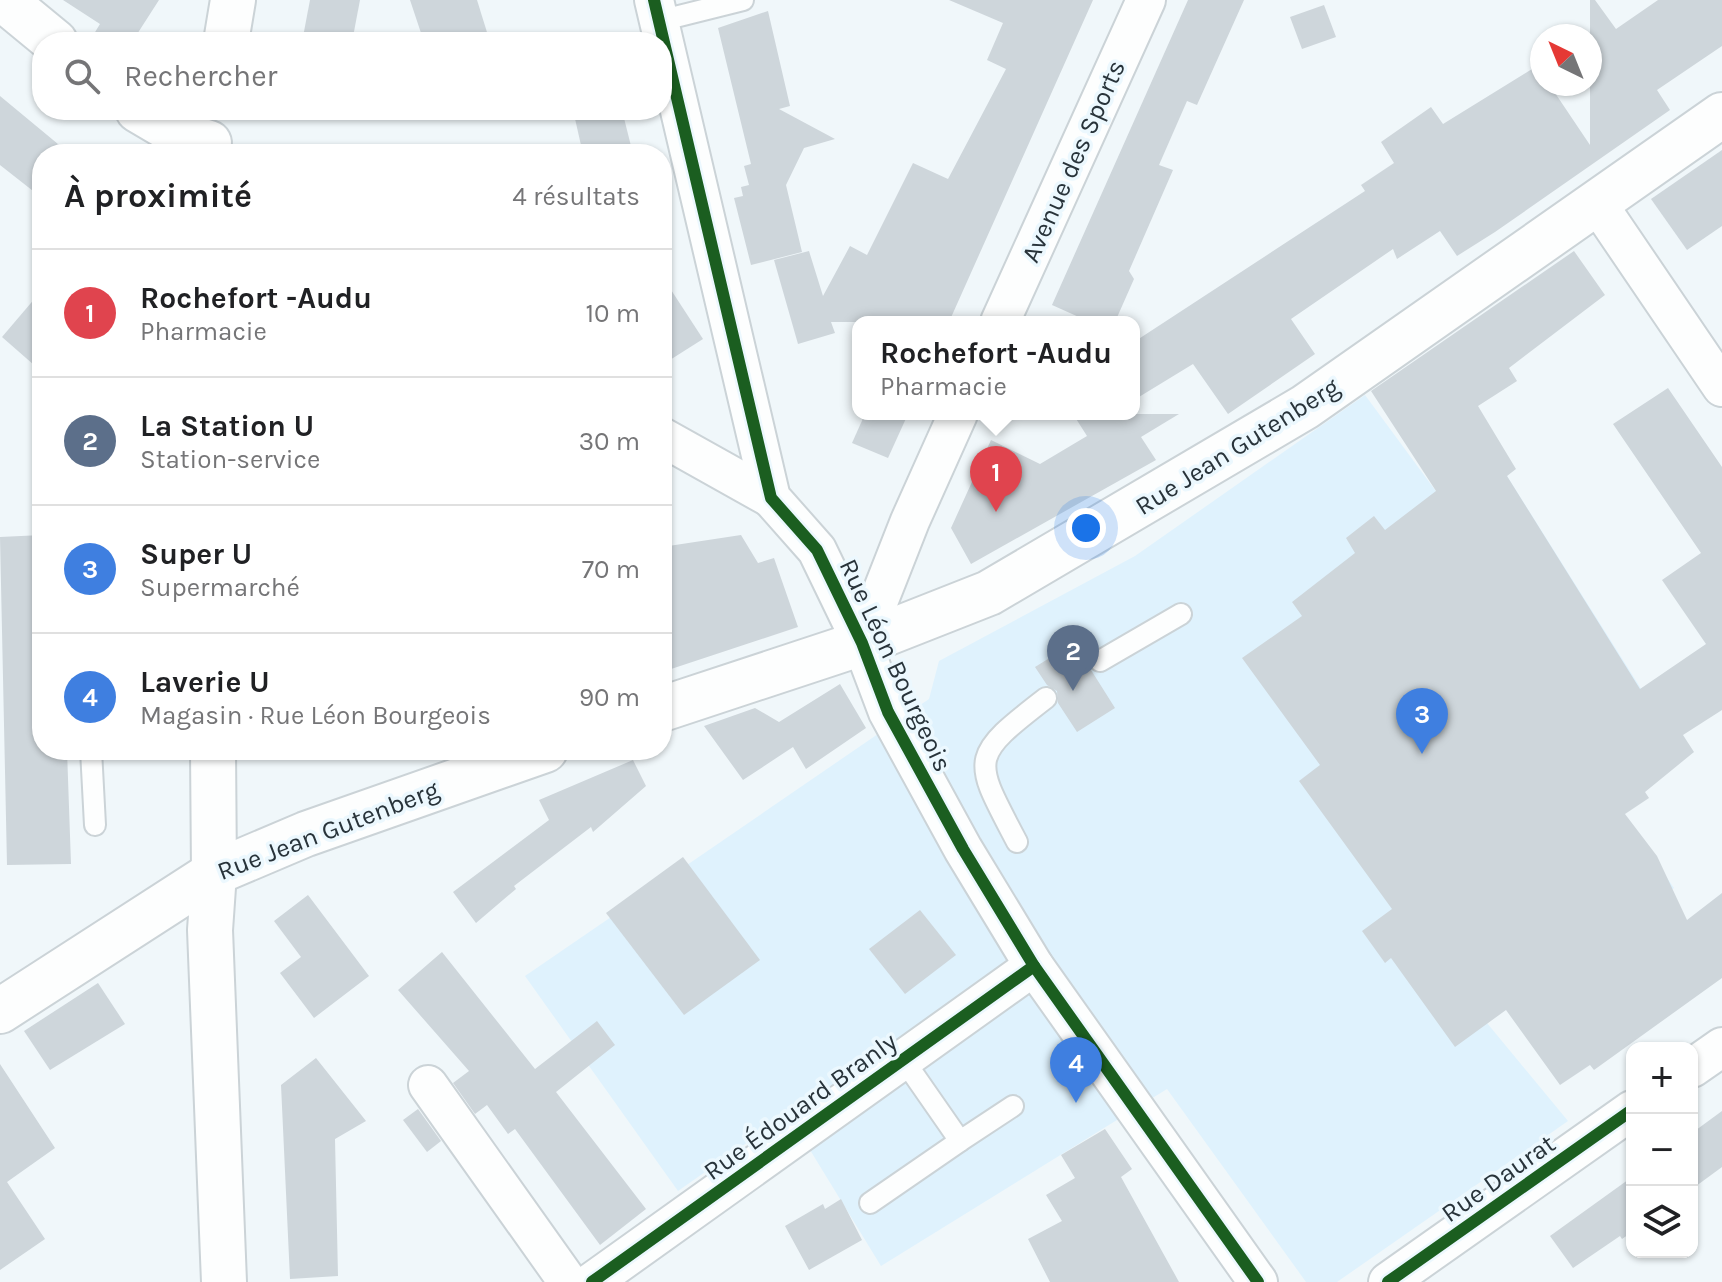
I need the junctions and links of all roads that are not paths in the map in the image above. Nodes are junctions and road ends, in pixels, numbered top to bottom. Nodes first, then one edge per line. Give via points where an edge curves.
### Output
1 (4, 0) edge
2 (233, 0) edge
3 (743, 0) edge
4 (1146, 0) edge
5 (656, 10) edge
6 (43, 32) edge
7 (228, 32) edge
8 (661, 32) edge
9 (672, 78) edge
10 (1722, 115) edge
11 (155, 120) edge
12 (211, 136) edge
13 (1597, 203) junction
14 (1003, 316) edge
15 (1722, 387) edge
16 (955, 420) edge
17 (672, 443) edge
18 (771, 498) junction
19 (1181, 614) dead end
20 (862, 643) junction
21 (1100, 661) dead end
22 (1046, 698) dead end
23 (672, 706) edge
24 (92, 760) edge
25 (213, 760) edge
26 (517, 760) edge
27 (95, 825) dead end
28 (1017, 842) dead end
29 (214, 873) junction
30 (1034, 966) junction
31 (0, 1011) edge
32 (1722, 1047) edge
33 (903, 1059) junction
34 (1698, 1064) edge
35 (428, 1085) dead end
36 (1013, 1106) dead end
37 (1626, 1114) edge
38 (960, 1141) junction
39 (870, 1203) dead end
40 (224, 1282) edge
41 (568, 1282) edge
42 (592, 1282) edge
43 (1258, 1282) edge
44 (1388, 1282) edge

1 - 6 main road
2 - 7 main road
3 - 5 lane
4 - 14 street, Avenue des Sports
5 - 8 street, Rue Léon Bourgeois
9 - 18 street, Rue Léon Bourgeois
10 - 13 main road, Rue Jean Gutenberg
11 - 12 main road via 177,133
13 - 15 street
13 - 20 main road, Rue Jean Gutenberg via 1305,407 1141,506 968,604
16 - 20 street
17 - 18 street
18 - 20 street, Rue Léon Bourgeois via 817,550
19 - 21 lane
20 - 23 main road, Rue Jean Gutenberg
20 - 30 street, Rue Léon Bourgeois via 888,712
22 - 28 lane via 998,735 984,766 987,783
24 - 27 lane
25 - 29 main road
26 - 29 main road, Rue Jean Gutenberg via 306,834
29 - 31 main road, Rue Jean Gutenberg
29 - 40 main road via 210,930
30 - 33 street, Rue Édouard Branly
30 - 43 street, Rue Léon Bourgeois
32 - 34 street
33 - 38 lane
33 - 42 street, Rue Édouard Branly
35 - 41 street
36 - 38 lane
37 - 44 street, Rue Daurat
38 - 39 lane

